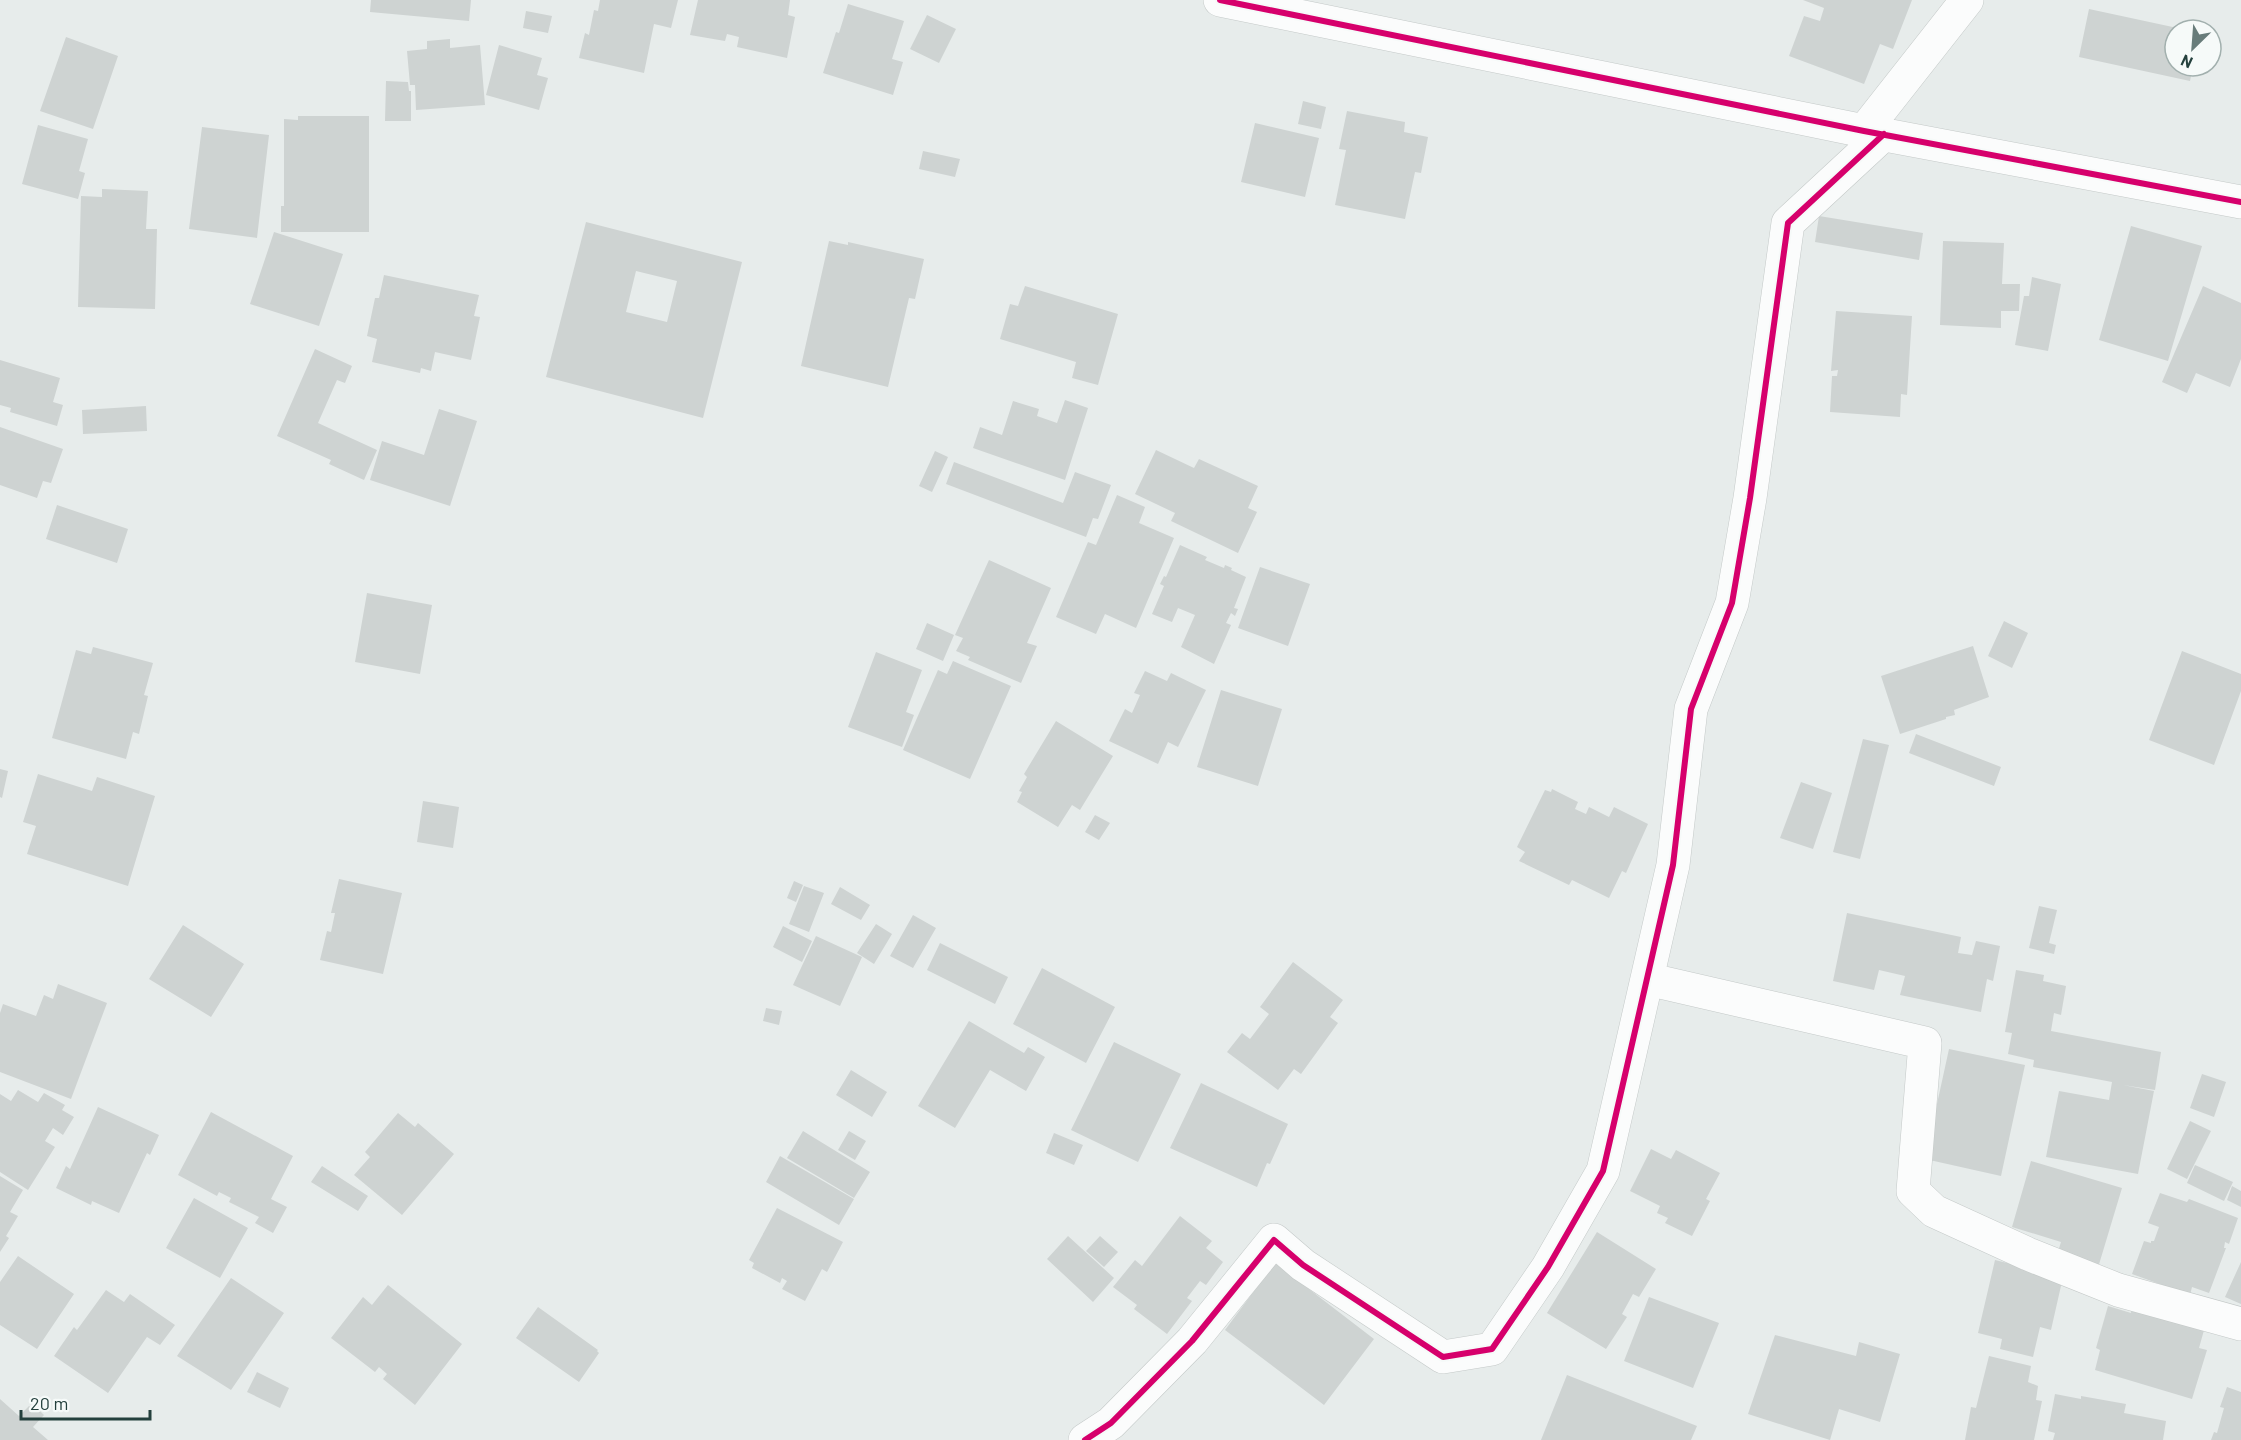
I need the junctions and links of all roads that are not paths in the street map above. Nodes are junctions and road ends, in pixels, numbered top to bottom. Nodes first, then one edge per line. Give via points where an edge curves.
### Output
1 (1220, 0) edge
2 (1967, 0) edge
3 (1874, 133) junction
4 (2241, 202) edge
5 (1647, 979) junction
6 (2241, 1324) edge
7 (1085, 1440) edge

1 - 3 street
2 - 3 street
3 - 4 street
3 - 5 street via 1788,223 1732,603 1691,709 1673,865
5 - 6 street via 1925,1043 1913,1191 1934,1211 2118,1290
5 - 7 street via 1603,1171 1548,1267 1492,1349 1443,1357 1304,1265 1274,1240 1192,1341 1111,1423

